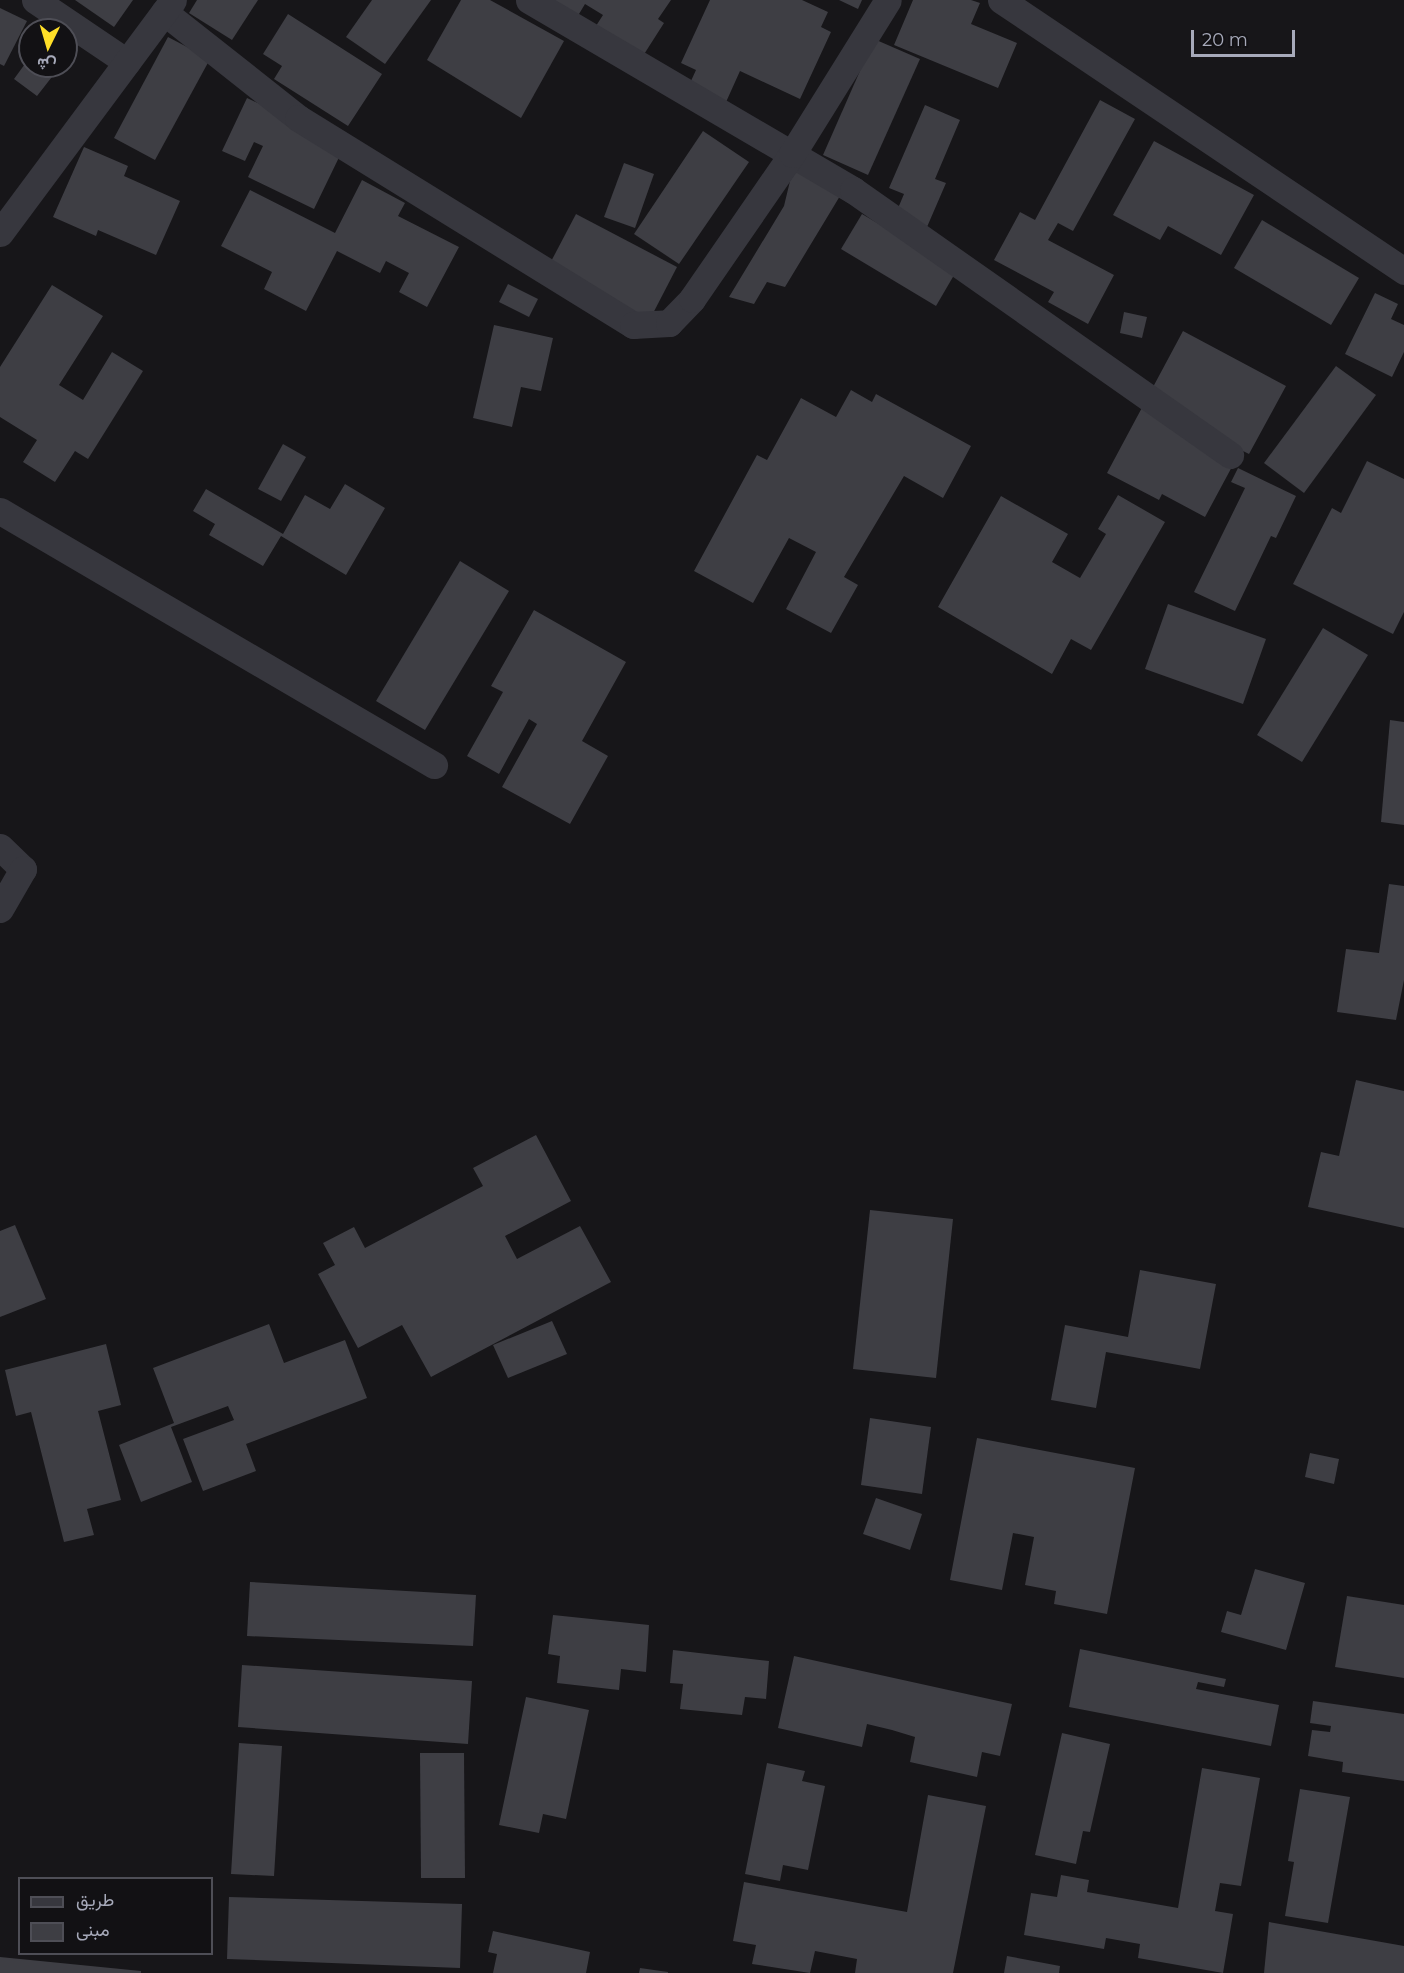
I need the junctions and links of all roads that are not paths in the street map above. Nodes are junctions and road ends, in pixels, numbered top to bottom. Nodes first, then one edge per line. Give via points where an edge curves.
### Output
1 (35, 0) edge
2 (529, 0) edge
3 (888, 0) edge
4 (1001, 0) edge
5 (169, 6) edge
6 (127, 62) junction
7 (792, 154) junction
8 (0, 233) edge
9 (1404, 271) edge
10 (1230, 454) dead end
11 (0, 511) edge
12 (435, 765) dead end
13 (0, 847) edge
14 (0, 909) edge

1 - 6 street
2 - 7 street
3 - 7 street
4 - 9 street
5 - 6 street
5 - 7 street via 298,118 633,325 669,323 692,299
6 - 8 street
7 - 10 street via 853,190
11 - 12 street
13 - 14 street via 23,869

